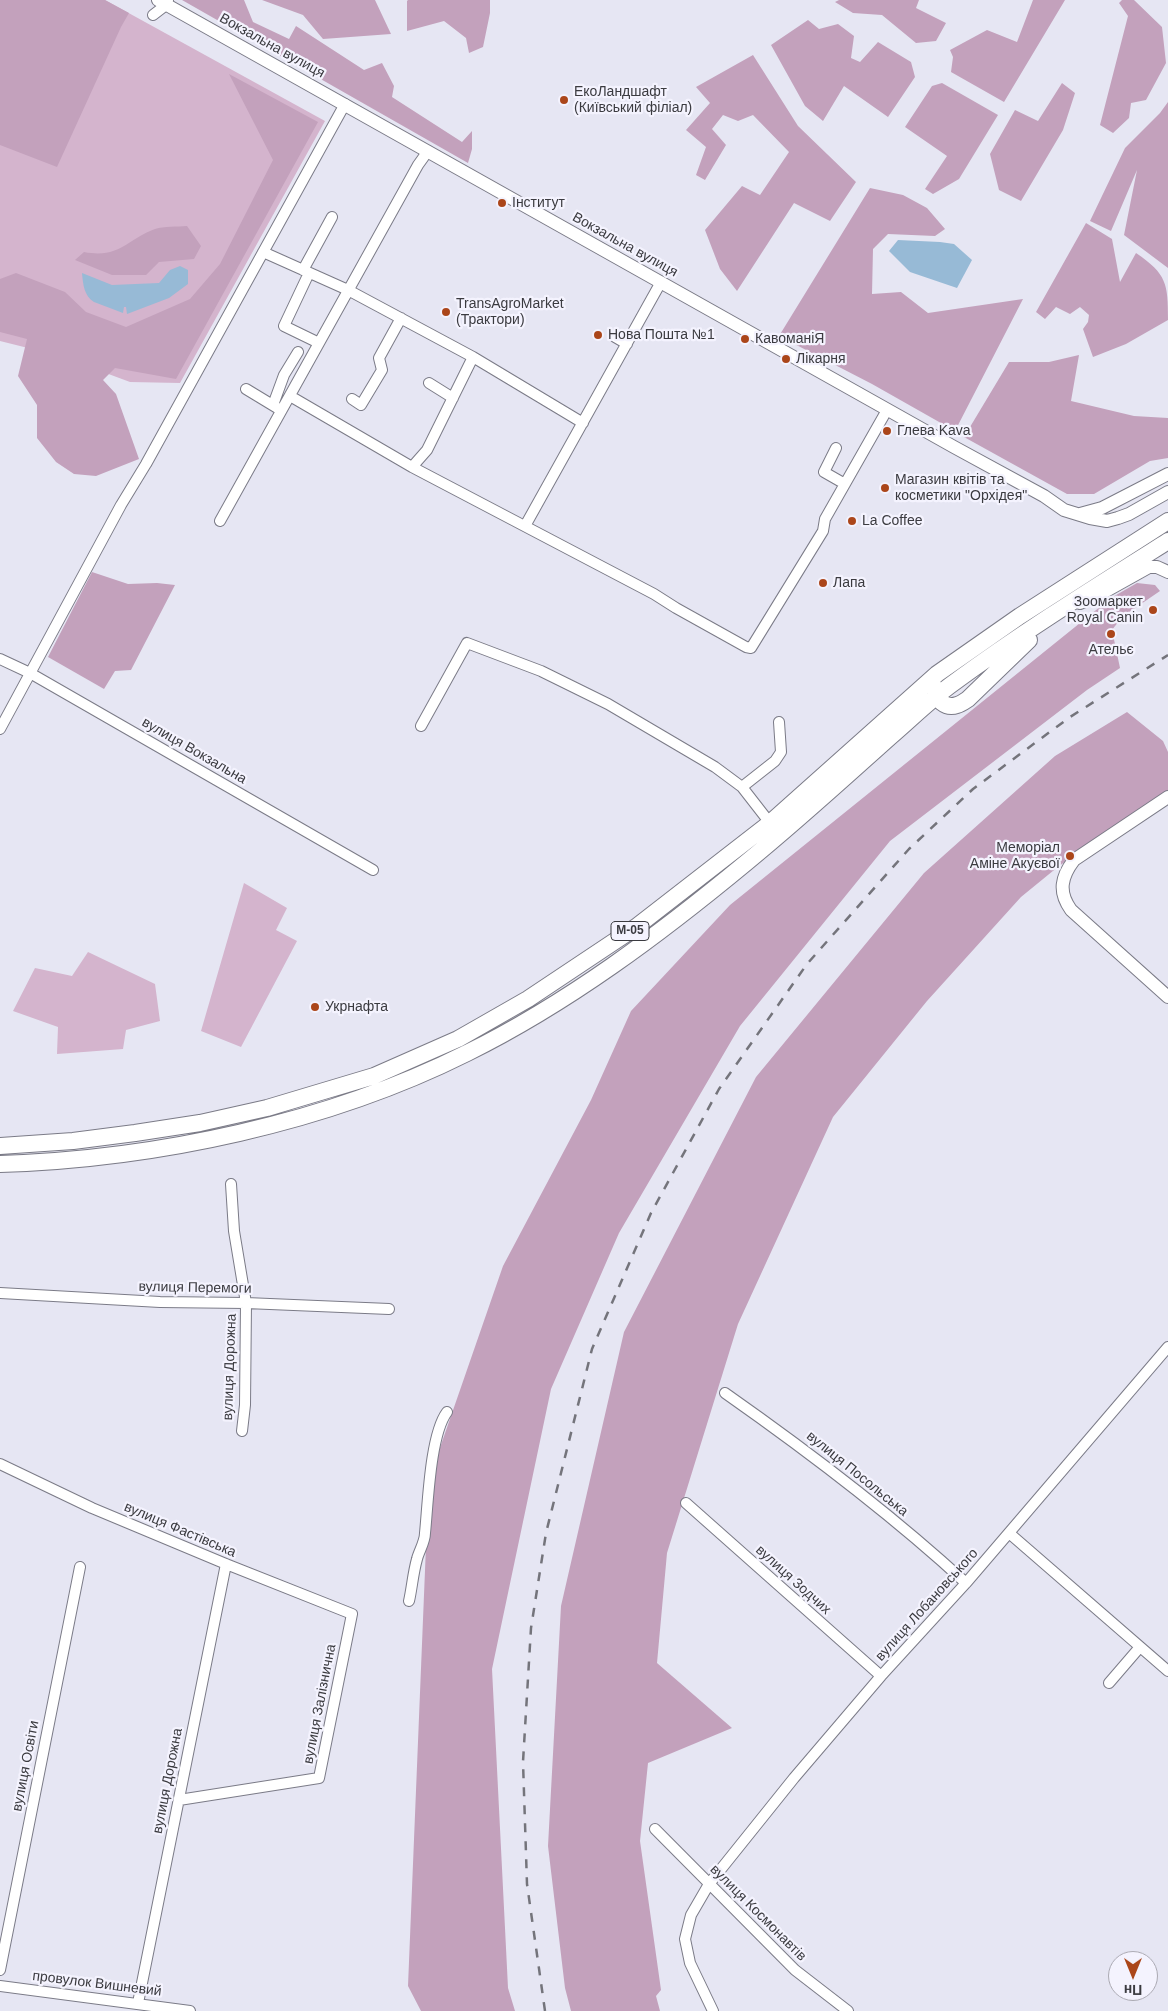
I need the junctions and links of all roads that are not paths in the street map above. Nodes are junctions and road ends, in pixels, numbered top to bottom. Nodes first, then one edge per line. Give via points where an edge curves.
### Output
1 (164, 2) edge
2 (153, 15) dead end
3 (345, 104) junction
4 (428, 151) junction
5 (332, 217) dead end
6 (263, 252) junction
7 (306, 271) junction
8 (661, 282) junction
9 (348, 290) junction
10 (401, 318) junction
11 (615, 337) dead end
12 (319, 343) junction
13 (628, 344) junction
14 (298, 352) dead end
15 (474, 357) junction
16 (429, 382) dead end
17 (246, 389) dead end
18 (290, 396) junction
19 (453, 398) junction
20 (352, 399) dead end
21 (278, 408) junction
22 (887, 410) junction
23 (582, 423) junction
24 (836, 448) dead end
25 (412, 467) junction
26 (1168, 474) edge
27 (1152, 481) junction
28 (845, 484) junction
29 (1162, 495) edge
30 (1112, 503) junction
31 (1078, 515) junction
32 (1118, 518) junction
33 (220, 521) dead end
34 (1168, 521) edge
35 (525, 526) junction
36 (1168, 541) edge
37 (1168, 572) edge
38 (1057, 613) junction
39 (0, 659) edge
40 (30, 673) junction
41 (937, 674) junction
42 (936, 696) junction
43 (779, 722) dead end
44 (422, 726) dead end
45 (0, 729) edge
46 (742, 787) junction
47 (1168, 797) edge
48 (770, 823) junction
49 (373, 870) dead end
50 (1168, 997) edge
51 (0, 1146) edge
52 (0, 1164) edge
53 (231, 1184) dead end
54 (0, 1293) edge
55 (246, 1303) junction
56 (389, 1309) dead end
57 (1168, 1347) edge
58 (725, 1392) dead end
59 (447, 1412) dead end
60 (242, 1431) dead end
61 (0, 1464) edge
62 (686, 1504) dead end
63 (1009, 1533) junction
64 (226, 1564) junction
65 (80, 1567) dead end
66 (966, 1583) junction
67 (410, 1602) dead end
68 (352, 1614) joint
69 (1140, 1647) junction
70 (1168, 1671) edge
71 (881, 1676) junction
72 (1109, 1683) dead end
73 (179, 1800) junction
74 (655, 1829) dead end
75 (709, 1884) junction
76 (0, 1970) edge
77 (0, 1986) edge
78 (138, 2003) junction
79 (190, 2011) edge
80 (713, 2011) edge
81 (848, 2011) edge

1 - 2 street
1 - 3 street, Вокзальна вулиця
3 - 4 street, Вокзальна вулиця
3 - 6 street
4 - 8 street, Вокзальна вулиця
4 - 9 street
5 - 7 street
6 - 7 street
6 - 40 street
7 - 9 street
7 - 12 street via 284,326
8 - 13 street
8 - 22 street, Вокзальна вулиця
9 - 10 street
9 - 12 street
10 - 15 street
10 - 20 street via 379,358 382,370 361,405
11 - 13 street
12 - 18 street
13 - 23 street
14 - 21 street via 284,374
15 - 19 street
15 - 23 street
16 - 19 street
17 - 21 street
18 - 21 street
18 - 25 street
19 - 25 street via 427,450
21 - 33 street
22 - 28 street
22 - 31 street, Вокзальна вулиця
23 - 35 street
24 - 28 street via 824,472
25 - 35 street
26 - 27 street
27 - 29 street
27 - 30 street
28 - 35 street via 825,519 823,531 751,648
29 - 32 street
30 - 31 street
30 - 32 street via 1111,511
31 - 32 street, Вокзальна вулиця via 1107,520
34 - 41 highway, М-05 via 1020,616
36 - 38 highway
37 - 38 street via 1149,567
38 - 42 highway via 968,699 956,706 940,702
39 - 40 street, вулиця Вокзальна
40 - 45 street
40 - 49 street, вулиця Вокзальна
41 - 42 highway
41 - 48 highway, М-05
42 - 52 highway, М-05 via 747,862 648,941 537,1015 465,1054 372,1094 260,1128 124,1153
43 - 46 street via 781,752 775,761
44 - 46 street via 467,643 541,671 608,704 715,766
46 - 48 street
47 - 50 street via 1074,860 1062,882 1063,894 1071,910
48 - 51 highway, М-05 via 636,927 528,999 458,1039 374,1076 267,1108 200,1123 73,1141
53 - 55 street, вулиця Дорожна via 234,1231
54 - 55 street, вулиця Перемоги
55 - 56 street, вулиця Перемоги
55 - 60 street, вулиця Дорожна
57 - 63 street, вулиця Лобановського
58 - 66 street, вулиця Посольська via 807,1450
59 - 67 street via 435,1448 426,1535 416,1560
61 - 64 street, вулиця Фастівська via 92,1508
62 - 71 street, вулиця Зодчих
63 - 66 street, вулиця Лобановського
63 - 69 street
64 - 68 street, вулиця Фастівська
64 - 73 street, вулиця Дорожна
65 - 76 street, вулиця Освіти
66 - 71 street, вулиця Лобановського
68 - 73 street, вулиця Залізнична via 319,1778
69 - 70 street
69 - 72 street
71 - 75 street, вулиця Лобановського
73 - 78 street, вулиця Дорожна
74 - 75 street, вулиця Космонавтів
75 - 80 street, вулиця Лобановського via 692,1915 684,1939 690,1963
75 - 81 street, вулиця Космонавтів via 795,1970
77 - 78 street, провулок Вишневий
78 - 79 street, провулок Вишневий

